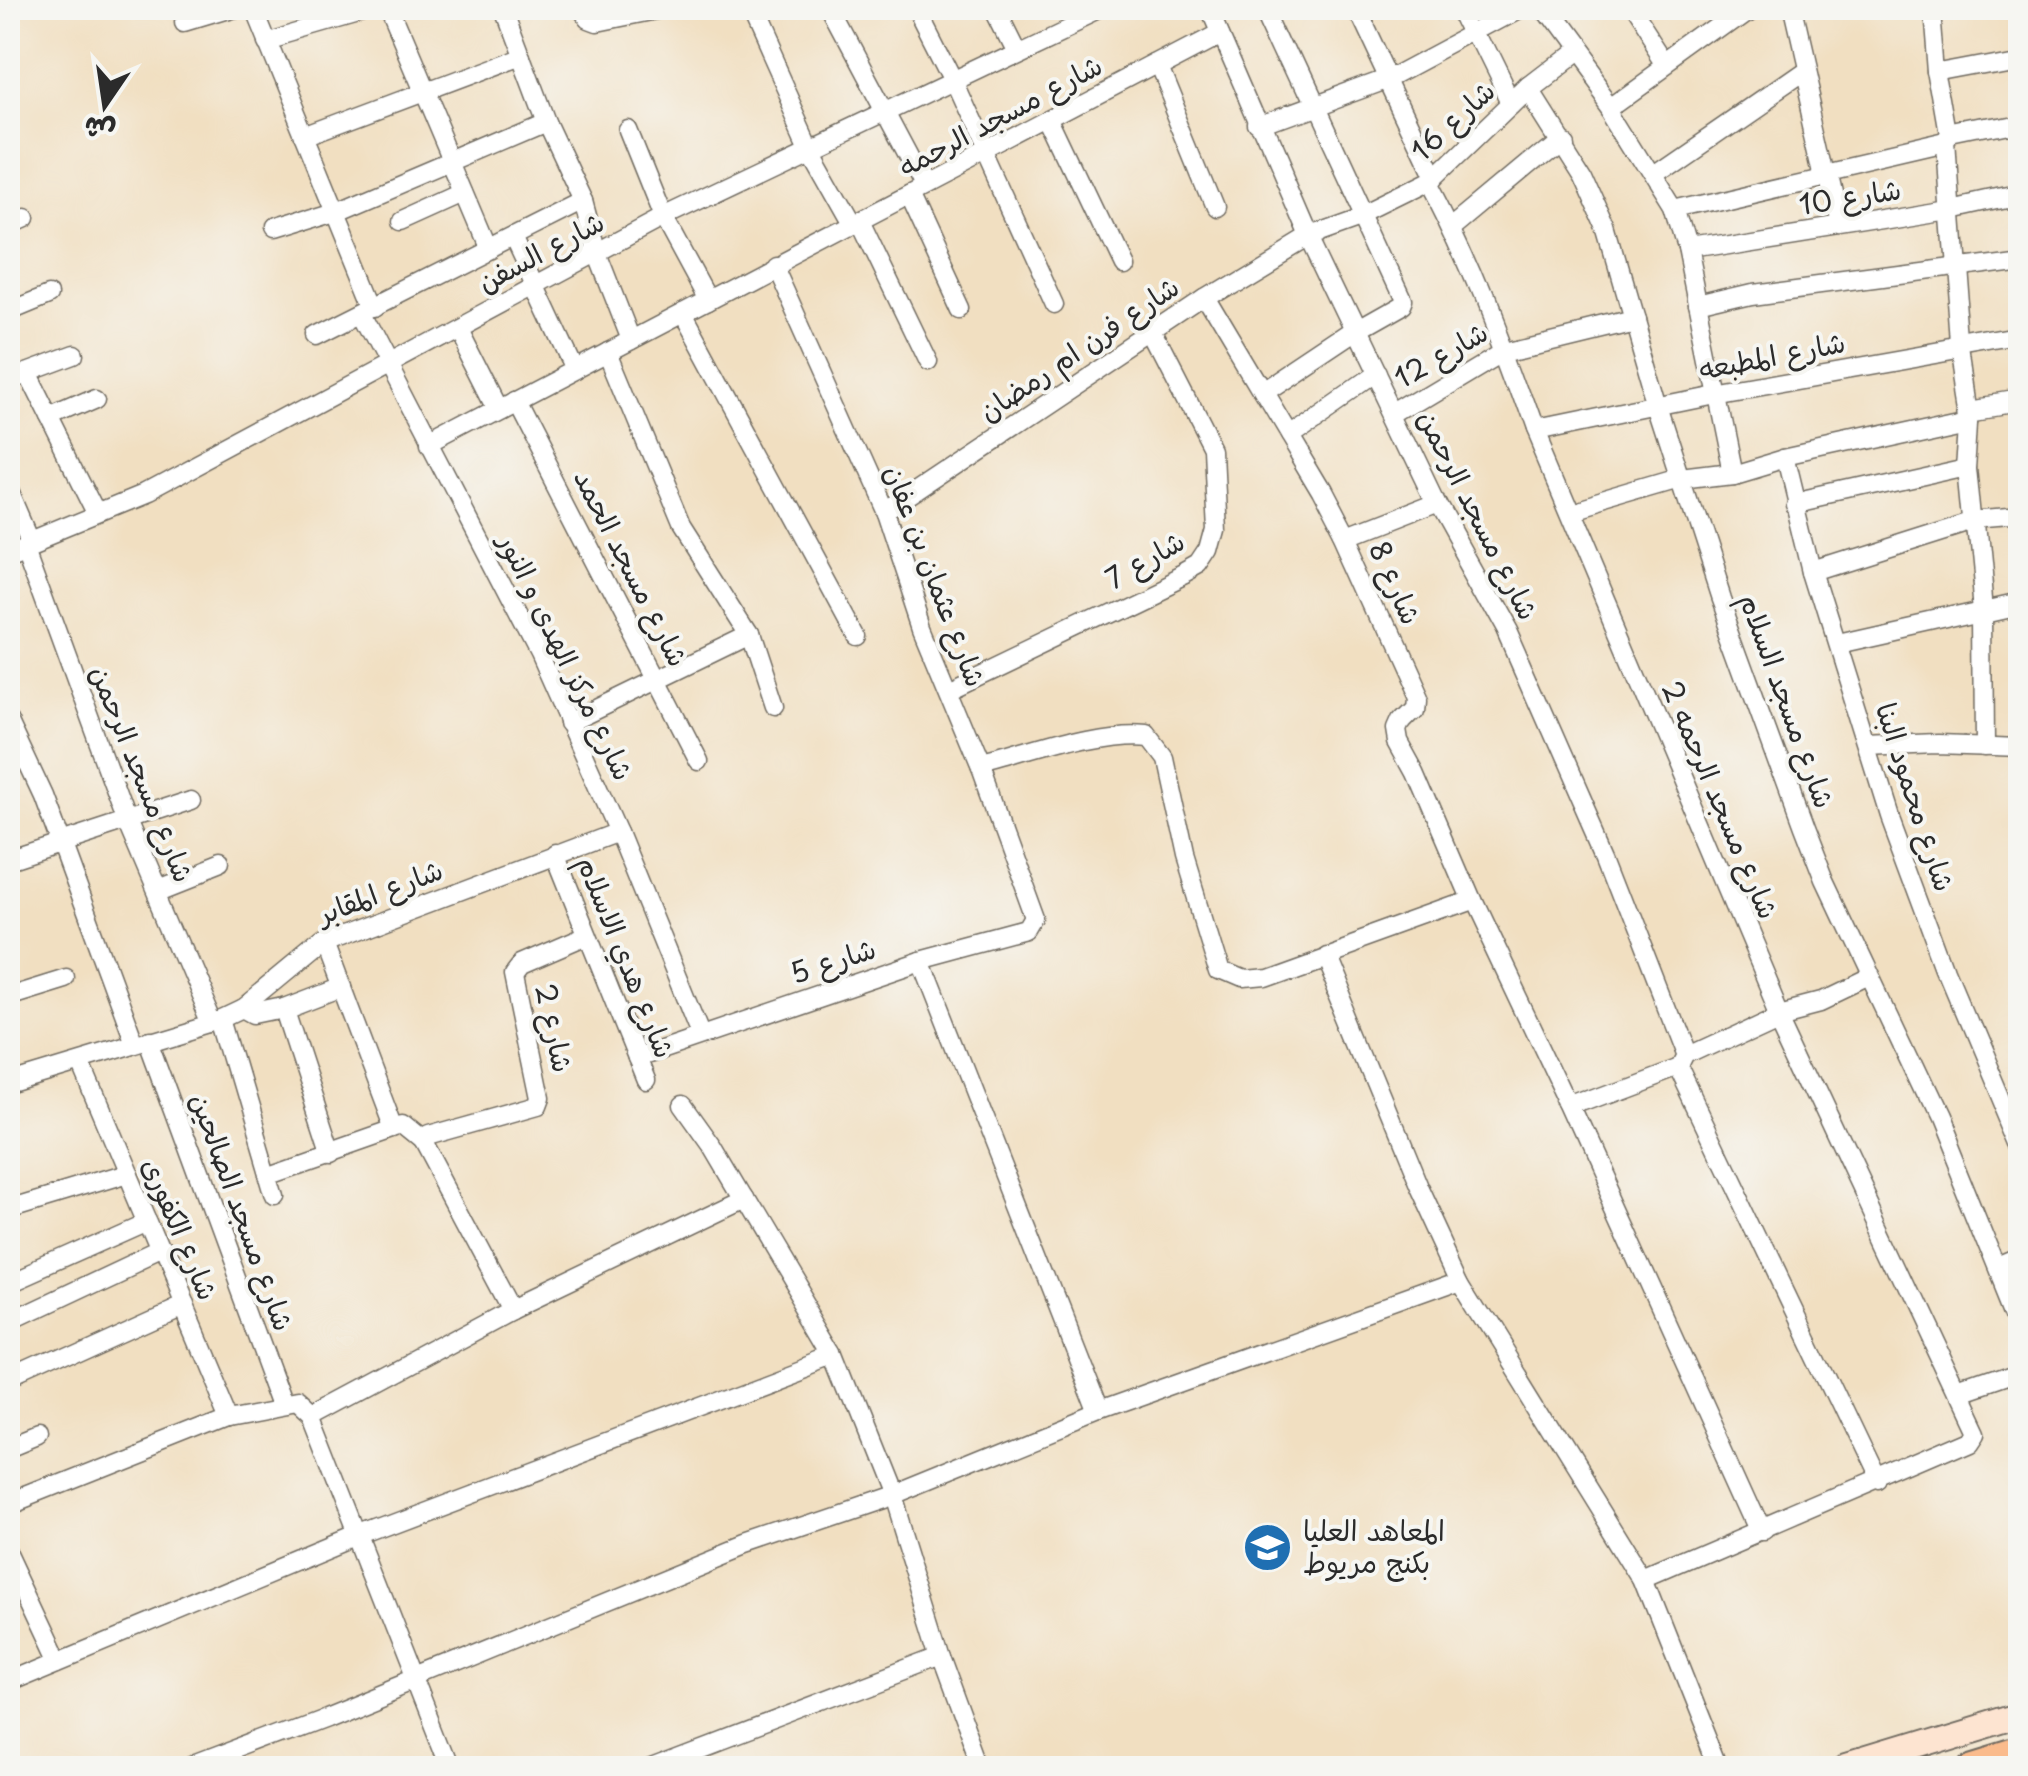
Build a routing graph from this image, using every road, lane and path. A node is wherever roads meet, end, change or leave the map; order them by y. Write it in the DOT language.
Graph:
graph roads {
  1 [pos="236,8"];
  2 [pos="253,8"];
  3 [pos="376,8"];
  4 [pos="387,8"];
  5 [pos="504,8"];
  6 [pos="581,8"];
  7 [pos="666,8"];
  8 [pos="748,8"];
  9 [pos="830,8"];
  10 [pos="916,8"];
  11 [pos="998,8"];
  12 [pos="1103,8"];
  13 [pos="1210,8"];
  14 [pos="1267,8"];
  15 [pos="1355,8"];
  16 [pos="1464,8"];
  17 [pos="1523,8"];
  18 [pos="1538,8"];
  19 [pos="1629,8"];
  20 [pos="1748,8"];
  21 [pos="1788,8"];
  22 [pos="1935,8"];
  23 [pos="324,15"];
  24 [pos="185,23"];
  25 [pos="1220,32"];
  26 [pos="1476,35"];
  27 [pos="265,40"];
  28 [pos="1017,48"];
  29 [pos="521,55"];
  30 [pos="1572,55"];
  31 [pos="2020,56"];
  32 [pos="1156,64"];
  33 [pos="1666,65"];
  34 [pos="1802,71"];
  35 [pos="1940,71"];
  36 [pos="952,79"];
  37 [pos="1390,79"];
  38 [pos="1528,88"];
  39 [pos="423,92"];
  40 [pos="1512,104"];
  41 [pos="1611,107"];
  42 [pos="1312,108"];
  43 [pos="885,111"];
  44 [pos="1052,120"];
  45 [pos="546,122"];
  46 [pos="2020,126"];
  47 [pos="1259,127"];
  48 [pos="628,130"];
  49 [pos="305,136"];
  50 [pos="1561,136"];
  51 [pos="1949,143"];
  52 [pos="810,146"];
  53 [pos="986,156"];
  54 [pos="452,161"];
  55 [pos="1654,172"];
  56 [pos="1824,174"];
  57 [pos="1432,180"];
  58 [pos="917,190"];
  59 [pos="465,193"];
  60 [pos="2020,194"];
  61 [pos="583,202"];
  62 [pos="1215,206"];
  63 [pos="1952,209"];
  64 [pos="1676,210"];
  65 [pos="335,212"];
  66 [pos="1360,216"];
  67 [pos="663,217"];
  68 [pos="26,218"];
  69 [pos="402,220"];
  70 [pos="857,222"];
  71 [pos="8,226"];
  72 [pos="1454,226"];
  73 [pos="1838,226"];
  74 [pos="270,232"];
  75 [pos="1308,236"];
  76 [pos="513,237"];
  77 [pos="489,249"];
  78 [pos="1687,252"];
  79 [pos="596,253"];
  80 [pos="2020,258"];
  81 [pos="1120,261"];
  82 [pos="773,264"];
  83 [pos="1956,266"];
  84 [pos="536,286"];
  85 [pos="49,296"];
  86 [pos="1204,298"];
  87 [pos="708,300"];
  88 [pos="1054,304"];
  89 [pos="1698,306"];
  90 [pos="368,310"];
  91 [pos="962,310"];
  92 [pos="8,312"];
  93 [pos="683,313"];
  94 [pos="1632,316"];
  95 [pos="458,328"];
  96 [pos="1355,333"];
  97 [pos="1153,334"];
  98 [pos="317,335"];
  99 [pos="631,340"];
  100 [pos="2020,340"];
  101 [pos="1505,347"];
  102 [pos="1962,348"];
  103 [pos="608,352"];
  104 [pos="75,355"];
  105 [pos="928,362"];
  106 [pos="389,365"];
  107 [pos="574,370"];
  108 [pos="28,373"];
  109 [pos="1376,375"];
  110 [pos="8,380"];
  111 [pos="1714,394"];
  112 [pos="1262,395"];
  113 [pos="97,399"];
  114 [pos="2020,400"];
  115 [pos="506,405"];
  116 [pos="1658,406"];
  117 [pos="1972,412"];
  118 [pos="1395,413"];
  119 [pos="51,419"];
  120 [pos="1534,431"];
  121 [pos="1286,437"];
  122 [pos="429,446"];
  123 [pos="1785,456"];
  124 [pos="1970,465"];
  125 [pos="1732,473"];
  126 [pos="1682,478"];
  127 [pos="8,485"];
  128 [pos="1437,504"];
  129 [pos="1794,504"];
  130 [pos="884,512"];
  131 [pos="1570,512"];
  132 [pos="98,513"];
  133 [pos="2020,517"];
  134 [pos="1974,521"];
  135 [pos="1345,540"];
  136 [pos="29,542"];
  137 [pos="8,551"];
  138 [pos="1813,572"];
  139 [pos="2020,602"];
  140 [pos="1984,608"];
  141 [pos="749,635"];
  142 [pos="858,636"];
  143 [pos="1837,642"];
  144 [pos="659,680"];
  145 [pos="949,689"];
  146 [pos="773,708"];
  147 [pos="8,720"];
  148 [pos="568,723"];
  149 [pos="1985,745"];
  150 [pos="1868,746"];
  151 [pos="2020,746"];
  152 [pos="699,762"];
  153 [pos="981,769"];
  154 [pos="191,800"];
  155 [pos="128,822"];
  156 [pos="618,832"];
  157 [pos="60,846"];
  158 [pos="555,854"];
  159 [pos="8,860"];
  160 [pos="222,866"];
  161 [pos="158,891"];
  162 [pos="1472,901"];
  163 [pos="1034,913"];
  164 [pos="587,935"];
  165 [pos="324,942"];
  166 [pos="1322,954"];
  167 [pos="922,961"];
  168 [pos="1869,977"];
  169 [pos="66,979"];
  170 [pos="341,987"];
  171 [pos="8,997"];
  172 [pos="284,1008"];
  173 [pos="244,1009"];
  174 [pos="1779,1011"];
  175 [pos="218,1021"];
  176 [pos="700,1034"];
  177 [pos="142,1042"];
  178 [pos="637,1058"];
  179 [pos="1681,1061"];
  180 [pos="80,1063"];
  181 [pos="646,1080"];
  182 [pos="8,1084"];
  183 [pos="683,1105"];
  184 [pos="1570,1108"];
  185 [pos="394,1129"];
  186 [pos="424,1143"];
  187 [pos="2020,1145"];
  188 [pos="331,1152"];
  189 [pos="127,1174"];
  190 [pos="269,1174"];
  191 [pos="276,1196"];
  192 [pos="744,1199"];
  193 [pos="8,1210"];
  194 [pos="147,1221"];
  195 [pos="160,1252"];
  196 [pos="2020,1260"];
  197 [pos="1999,1269"];
  198 [pos="1460,1282"];
  199 [pos="8,1284"];
  200 [pos="182,1304"];
  201 [pos="513,1310"];
  202 [pos="8,1324"];
  203 [pos="2020,1326"];
  204 [pos="836,1355"];
  205 [pos="2020,1374"];
  206 [pos="8,1383"];
  207 [pos="1959,1396"];
  208 [pos="284,1404"];
  209 [pos="1098,1411"];
  210 [pos="229,1416"];
  211 [pos="313,1416"];
  212 [pos="37,1437"];
  213 [pos="8,1449"];
  214 [pos="1877,1484"];
  215 [pos="892,1495"];
  216 [pos="8,1504"];
  217 [pos="1762,1532"];
  218 [pos="360,1535"];
  219 [pos="8,1550"];
  220 [pos="1646,1580"];
  221 [pos="942,1656"];
  222 [pos="60,1660"];
  223 [pos="417,1679"];
  224 [pos="8,1682"];
  225 [pos="2020,1716"];
  226 [pos="2020,1753"];
  227 [pos="192,1768"];
  228 [pos="451,1768"];
  229 [pos="649,1768"];
  230 [pos="983,1768"];
  231 [pos="1721,1768"];
  232 [pos="1846,1768"];
  233 [pos="1971,1768"];
  1 -- 24 [label="street"];
  2 -- 27 [label="street, شارع مركز الهدى و النور"];
  3 -- 23 [label="street"];
  4 -- 39 [label="street"];
  5 -- 29 [label="street"];
  6 -- 7 [label="street"];
  8 -- 52 [label="street"];
  9 -- 43 [label="street"];
  10 -- 36 [label="street"];
  11 -- 28 [label="street"];
  12 -- 28 [label="street, شارع السفن"];
  13 -- 25 [label="street, شارع مسجد الرحمن"];
  14 -- 42 [label="street"];
  15 -- 37 [label="street"];
  16 -- 26 [label="street"];
  17 -- 26 [label="street"];
  18 -- 30 [label="street"];
  19 -- 33 [label="street"];
  20 -- 33 [label="street"];
  21 -- 34 [label="street"];
  22 -- 35 [label="street"];
  23 -- 27 [label="street"];
  25 -- 32 [label="street, شارع مسجد الرحمه"];
  25 -- 47 [label="street, شارع مسجد الرحمن"];
  26 -- 37 [label="street"];
  26 -- 40 [label="street"];
  27 -- 49 [label="street, شارع مركز الهدى و النور"];
  28 -- 36 [label="street, شارع السفن"];
  29 -- 39 [label="street"];
  29 -- 45 [label="street"];
  30 -- 38 [label="street, شارع 16"];
  30 -- 41 [label="street"];
  31 -- 35 [label="street"];
  32 -- 44 [label="street, شارع مسجد الرحمه"];
  32 -- 62 [label="street"];
  33 -- 41 [label="street"];
  34 -- 55 [label="street"];
  34 -- 56 [label="street"];
  35 -- 51 [label="street"];
  36 -- 43 [label="street, شارع السفن"];
  36 -- 53 [label="street"];
  37 -- 42 [label="street"];
  37 -- 57 [label="street"];
  38 -- 40 [label="street, شارع 16"];
  38 -- 50 [label="street, شارع مسجد السلام"];
  39 -- 49 [label="street"];
  39 -- 54 [label="street"];
  40 -- 57 [label="street, شارع 16"];
  41 -- 55 [label="street"];
  42 -- 47 [label="street"];
  42 -- 66 [label="street"];
  43 -- 52 [label="street, شارع السفن"];
  43 -- 58 [label="street"];
  44 -- 53 [label="street, شارع مسجد الرحمه"];
  44 -- 81 [label="street"];
  45 -- 54 [label="street"];
  45 -- 61 [label="street"];
  46 -- 51 [label="street"];
  47 -- 75 [label="street, شارع مسجد الرحمن"];
  48 -- 67 [label="street"];
  49 -- 65 [label="street, شارع مركز الهدى و النور"];
  50 -- 72 [label="street"];
  50 -- 94 [label="street, شارع مسجد السلام"];
  51 -- 56 [label="street"];
  51 -- 63 [label="street"];
  52 -- 67 [label="street, شارع السفن"];
  52 -- 70 [label="street"];
  53 -- 58 [label="street, شارع مسجد الرحمه"];
  53 -- 88 [label="street"];
  54 -- 59 [label="street"];
  54 -- 65 [label="street"];
  55 -- 64 [label="street"];
  56 -- 64 [label="street"];
  56 -- 73 [label="street"];
  57 -- 66 [label="street, شارع 16"];
  57 -- 72 [label="street, شارع مسجد الرحمه 2"];
  58 -- 70 [label="street, شارع مسجد الرحمه"];
  58 -- 91 [label="street"];
  59 -- 69 [label="street"];
  59 -- 77 [label="street"];
  60 -- 63 [label="street, شارع 10"];
  61 -- 76 [label="street"];
  61 -- 79 [label="street"];
  63 -- 73 [label="street, شارع 10"];
  63 -- 83 [label="street"];
  64 -- 78 [label="street"];
  65 -- 74 [label="street"];
  65 -- 90 [label="street, شارع مركز الهدى و النور"];
  66 -- 75 [label="street, شارع 16"];
  66 -- 96 [label="street"];
  67 -- 79 [label="street, شارع السفن"];
  67 -- 87 [label="street"];
  68 -- 71 [label="street"];
  70 -- 82 [label="street, شارع مسجد الرحمه"];
  70 -- 105 [label="street"];
  72 -- 101 [label="street, شارع مسجد الرحمه 2"];
  73 -- 78 [label="street, شارع 10"];
  75 -- 86 [label="street, شارع فرن ام رمضان"];
  75 -- 96 [label="street, شارع مسجد الرحمن"];
  76 -- 77 [label="street"];
  76 -- 84 [label="street"];
  77 -- 90 [label="street"];
  78 -- 89 [label="street"];
  79 -- 84 [label="street, شارع السفن"];
  79 -- 99 [label="street"];
  80 -- 83 [label="street"];
  82 -- 87 [label="street, شارع مسجد الرحمه"];
  82 -- 130 [label="street, شارع عثمان بن عفان"];
  83 -- 89 [label="street"];
  83 -- 102 [label="street"];
  84 -- 95 [label="street, شارع السفن"];
  84 -- 107 [label="street"];
  85 -- 92 [label="street"];
  86 -- 97 [label="street, شارع فرن ام رمضان"];
  86 -- 112 [label="street, شارع 8"];
  87 -- 93 [label="street, شارع مسجد الرحمه"];
  89 -- 111 [label="street"];
  90 -- 98 [label="street"];
  90 -- 106 [label="street, شارع مركز الهدى و النور"];
  93 -- 99 [label="street, شارع مسجد الرحمه"];
  93 -- 142 [label="street"];
  94 -- 101 [label="street, شارع 12"];
  94 -- 116 [label="street, شارع مسجد السلام"];
  95 -- 106 [label="street, شارع السفن"];
  95 -- 115 [label="street, شارع مسجد الحمد"];
  96 -- 109 [label="street, شارع مسجد الرحمن"];
  96 -- 112 [label="street"];
  97 -- 130 [label="street, شارع فرن ام رمضان"];
  97 -- 145 [label="street, شارع 7"];
  99 -- 103 [label="street, شارع مسجد الرحمه"];
  100 -- 102 [label="street, شارع المطبعه"];
  101 -- 118 [label="street, شارع 12"];
  101 -- 120 [label="street, شارع مسجد الرحمه 2"];
  102 -- 111 [label="street, شارع المطبعه"];
  102 -- 117 [label="street"];
  103 -- 107 [label="street, شارع مسجد الرحمه"];
  103 -- 141 [label="street"];
  104 -- 108 [label="street"];
  106 -- 122 [label="street, شارع مركز الهدى و النور"];
  106 -- 132 [label="street, شارع السفن"];
  107 -- 115 [label="street, شارع مسجد الرحمه"];
  108 -- 110 [label="street"];
  108 -- 119 [label="street"];
  109 -- 118 [label="street, شارع مسجد الرحمن"];
  109 -- 121 [label="street"];
  111 -- 116 [label="street, شارع المطبعه"];
  111 -- 125 [label="street"];
  112 -- 121 [label="street, شارع 8"];
  113 -- 119 [label="street"];
  114 -- 117 [label="street"];
  115 -- 122 [label="street, شارع مسجد الرحمه"];
  115 -- 144 [label="street, شارع مسجد الحمد"];
  116 -- 120 [label="street, شارع المطبعه"];
  116 -- 126 [label="street, شارع مسجد السلام"];
  117 -- 123 [label="street"];
  117 -- 124 [label="street"];
  118 -- 128 [label="street, شارع مسجد الرحمن"];
  119 -- 132 [label="street"];
  120 -- 131 [label="street, شارع مسجد الرحمه 2"];
  121 -- 135 [label="street, شارع 8"];
  122 -- 148 [label="street, شارع مركز الهدى و النور"];
  123 -- 125 [label="street"];
  123 -- 129 [label="street, شارع محمود البنا"];
  124 -- 129 [label="street"];
  124 -- 134 [label="street"];
  125 -- 126 [label="street"];
  126 -- 131 [label="street"];
  126 -- 168 [label="street, شارع مسجد السلام"];
  127 -- 136 [label="street, شارع مسجد الرحمن"];
  128 -- 135 [label="street"];
  128 -- 179 [label="street, شارع مسجد الرحمن"];
  129 -- 138 [label="street, شارع محمود البنا"];
  130 -- 145 [label="street, شارع عثمان بن عفان"];
  131 -- 174 [label="street, شارع مسجد الرحمه 2"];
  132 -- 136 [label="street, شارع السفن"];
  133 -- 134 [label="street"];
  134 -- 138 [label="street"];
  134 -- 140 [label="street"];
  135 -- 162 [label="street, شارع 8"];
  136 -- 137 [label="street, شارع السفن"];
  136 -- 155 [label="street, شارع مسجد الرحمن"];
  138 -- 143 [label="street, شارع محمود البنا"];
  139 -- 140 [label="street"];
  140 -- 143 [label="street"];
  140 -- 149 [label="street"];
  141 -- 144 [label="street"];
  141 -- 146 [label="street"];
  143 -- 150 [label="street, شارع محمود البنا"];
  144 -- 148 [label="street"];
  144 -- 152 [label="street, شارع مسجد الحمد"];
  145 -- 153 [label="street, شارع عثمان بن عفان"];
  147 -- 157 [label="street"];
  148 -- 156 [label="street, شارع مركز الهدى و النور"];
  149 -- 150 [label="street"];
  149 -- 151 [label="street"];
  150 -- 187 [label="street, شارع محمود البنا"];
  153 -- 163 [label="street, شارع عثمان بن عفان"];
  153 -- 166 [label="street"];
  154 -- 155 [label="street"];
  155 -- 157 [label="street"];
  155 -- 161 [label="street, شارع مسجد الرحمن"];
  156 -- 158 [label="street, شارع المقابر"];
  156 -- 176 [label="street, شارع مركز الهدى و النور"];
  157 -- 159 [label="street"];
  157 -- 177 [label="street"];
  158 -- 164 [label="street, شارع هدي الاسلام"];
  158 -- 165 [label="street, شارع المقابر"];
  160 -- 161 [label="street"];
  161 -- 175 [label="street, شارع مسجد الرحمن"];
  162 -- 166 [label="street"];
  162 -- 184 [label="street, شارع 8"];
  163 -- 167 [label="street, شارع 5"];
  164 -- 178 [label="street, شارع هدي الاسلام"];
  164 -- 186 [label="street, شارع 2"];
  165 -- 170 [label="street"];
  165 -- 173 [label="street, شارع المقابر"];
  166 -- 198 [label="street"];
  167 -- 176 [label="street, شارع 5"];
  167 -- 209 [label="street"];
  168 -- 174 [label="street"];
  168 -- 197 [label="street, شارع مسجد السلام"];
  169 -- 171 [label="street"];
  170 -- 172 [label="street"];
  170 -- 185 [label="street"];
  172 -- 173 [label="street"];
  172 -- 188 [label="street"];
  173 -- 175 [label="street, شارع المقابر"];
  174 -- 179 [label="street"];
  174 -- 207 [label="street, شارع مسجد الرحمه 2"];
  175 -- 177 [label="street, شارع المقابر"];
  175 -- 190 [label="street, شارع مسجد الرحمن"];
  176 -- 178 [label="street, شارع 5"];
  177 -- 180 [label="street, شارع المقابر"];
  177 -- 208 [label="street, شارع مسجد الصالحين"];
  178 -- 181 [label="street, شارع هدي الاسلام"];
  179 -- 184 [label="street"];
  179 -- 214 [label="street, شارع مسجد الرحمن"];
  180 -- 182 [label="street, شارع المقابر"];
  180 -- 189 [label="street, شارع الكفورى"];
  183 -- 192 [label="street"];
  184 -- 217 [label="street, شارع 8"];
  185 -- 186 [label="street"];
  185 -- 188 [label="street"];
  186 -- 201 [label="street"];
  188 -- 190 [label="street"];
  189 -- 193 [label="street"];
  189 -- 194 [label="street, شارع الكفورى"];
  190 -- 191 [label="street, شارع مسجد الرحمن"];
  192 -- 201 [label="street"];
  192 -- 204 [label="street"];
  194 -- 195 [label="street, شارع الكفورى"];
  194 -- 199 [label="street"];
  195 -- 200 [label="street, شارع الكفورى"];
  195 -- 202 [label="street"];
  196 -- 197 [label="street"];
  197 -- 203 [label="street, شارع مسجد السلام"];
  198 -- 209 [label="street"];
  198 -- 220 [label="street"];
  200 -- 206 [label="street"];
  200 -- 210 [label="street, شارع الكفورى"];
  201 -- 211 [label="street"];
  204 -- 215 [label="street"];
  204 -- 218 [label="street"];
  205 -- 207 [label="street"];
  207 -- 214 [label="street, شارع مسجد الرحمه 2"];
  208 -- 210 [label="street"];
  208 -- 211 [label="street"];
  209 -- 215 [label="street"];
  210 -- 216 [label="street"];
  211 -- 218 [label="street"];
  212 -- 213 [label="street"];
  214 -- 217 [label="street"];
  215 -- 221 [label="street"];
  215 -- 223 [label="street"];
  217 -- 220 [label="street"];
  218 -- 222 [label="street"];
  218 -- 223 [label="street"];
  219 -- 222 [label="street"];
  220 -- 231 [label="street"];
  221 -- 229 [label="street"];
  221 -- 230 [label="street"];
  222 -- 224 [label="street"];
  223 -- 227 [label="street"];
  223 -- 228 [label="street"];
  225 -- 232 [label="street"];
  226 -- 233 [label="highway"];
}
